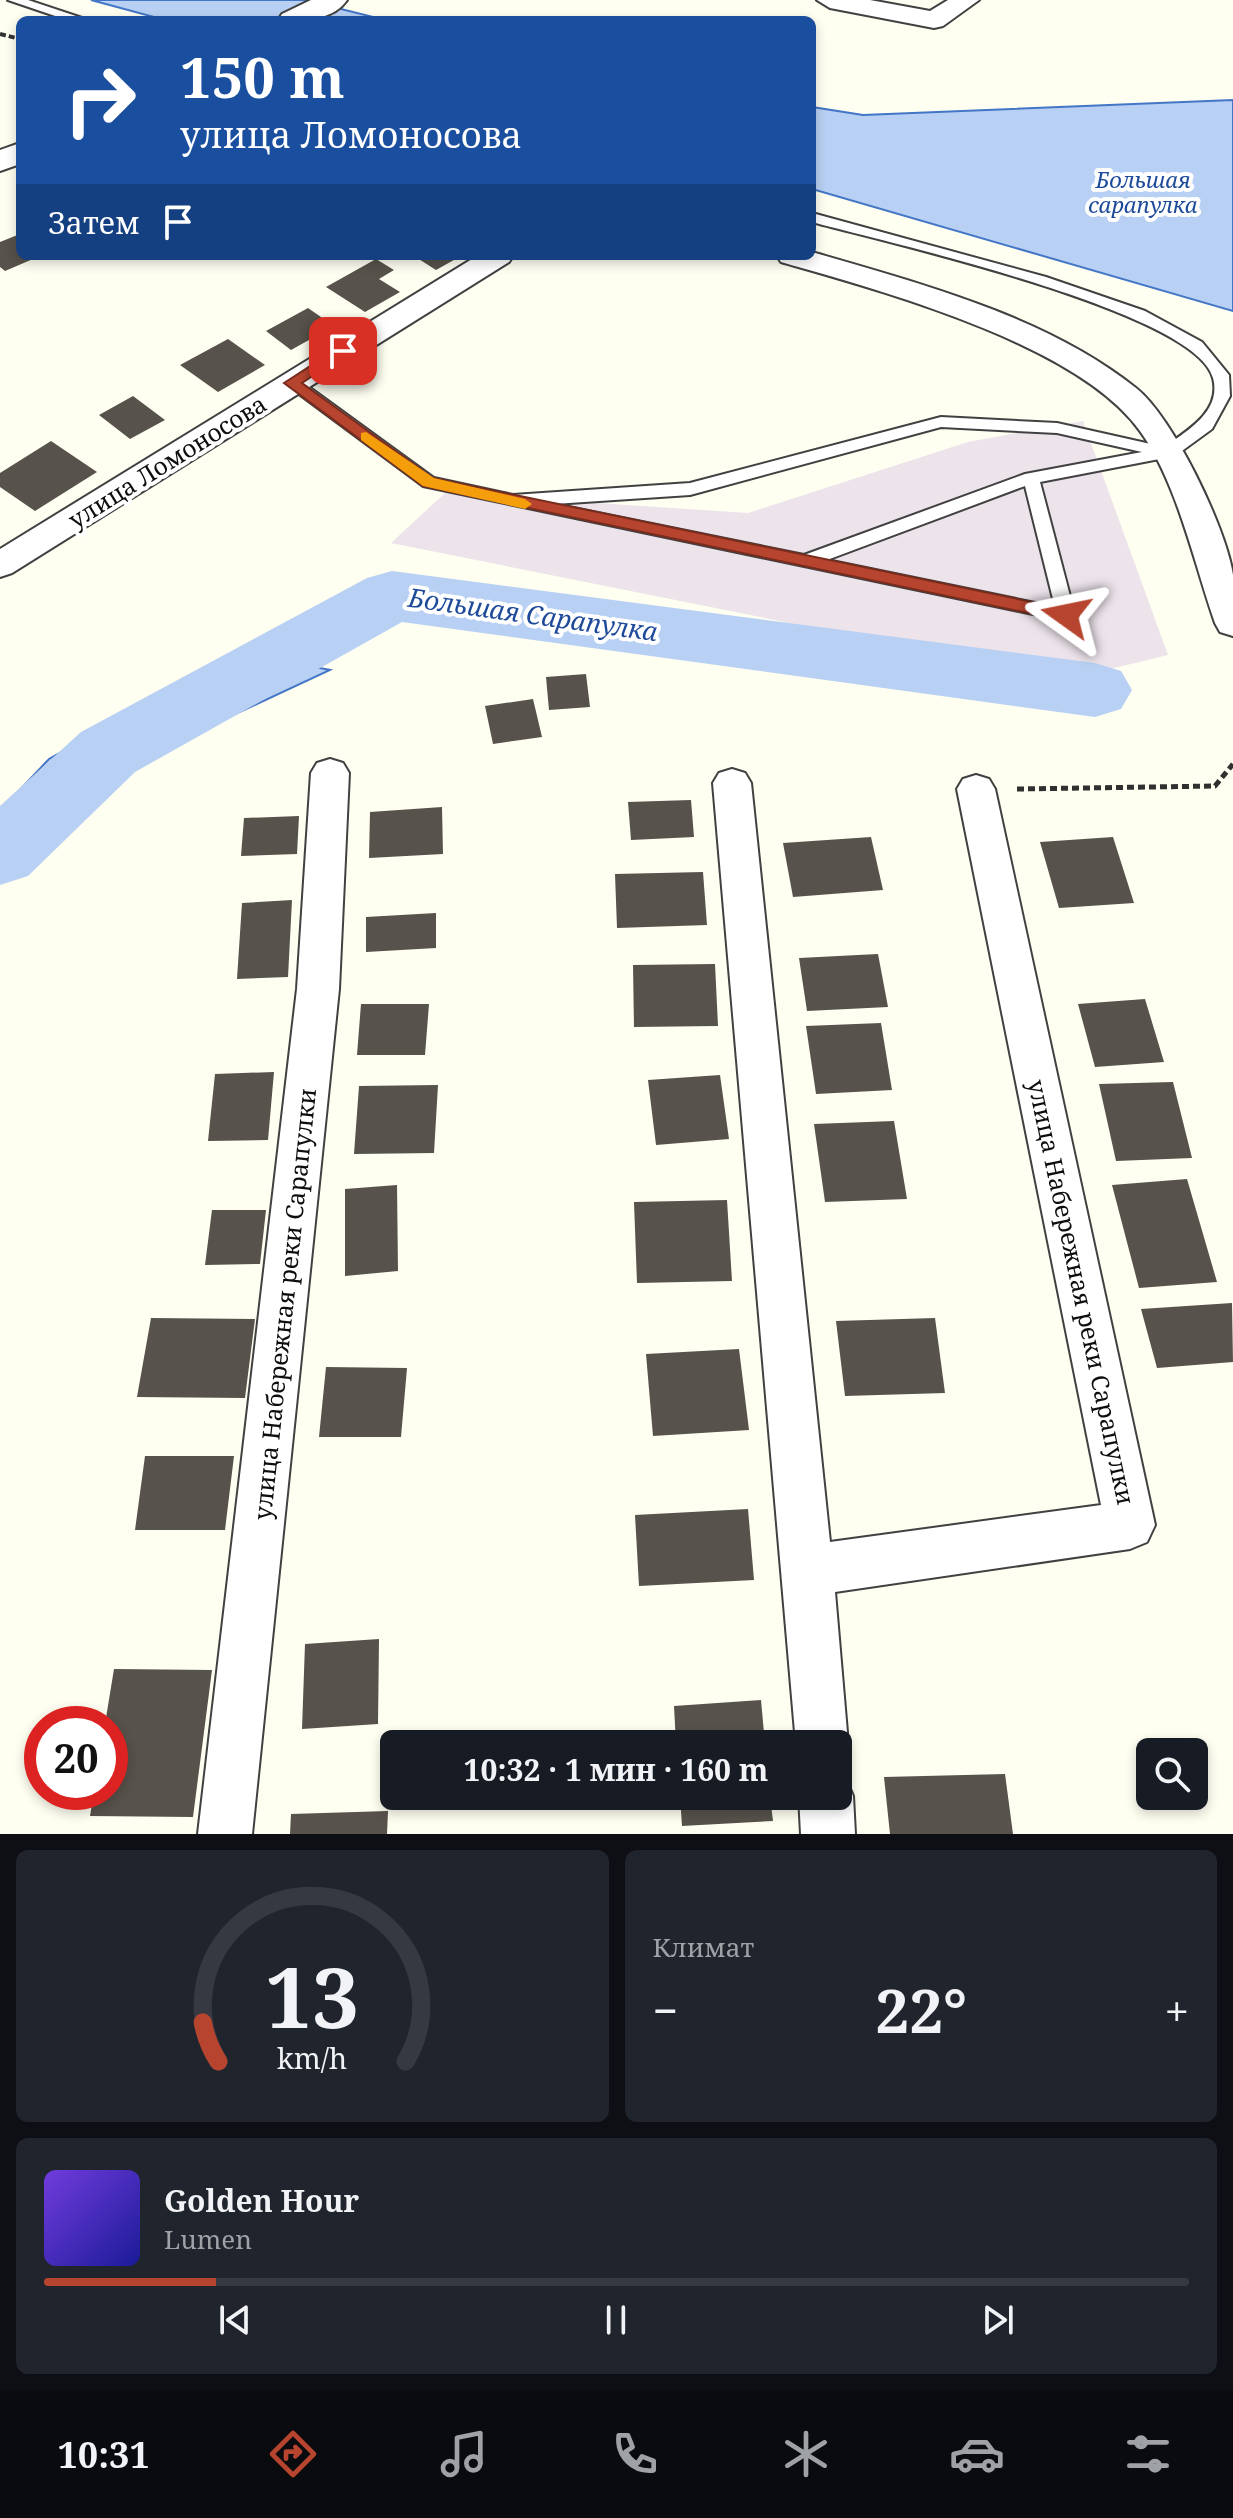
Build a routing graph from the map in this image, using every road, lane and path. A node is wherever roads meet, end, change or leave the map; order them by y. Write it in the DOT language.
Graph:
graph roads {
  1 [pos="14,0"];
  2 [pos="333,0"];
  3 [pos="830,0"];
  4 [pos="966,0"];
  5 [pos="68,16"];
  6 [pos="300,16"];
  7 [pos="816,218"];
  8 [pos="492,260"];
  9 [pos="804,260"];
  10 [pos="292,383"];
  11 [pos="1169,452"];
  12 [pos="1031,478"];
  13 [pos="513,501"];
  14 [pos="806,561"];
  15 [pos="0,565"];
  16 [pos="1233,623"];
  17 [pos="1233,764"];
  18 [pos="330,773"];
  19 [pos="732,783"];
  20 [pos="976,789"];
  21 [pos="810,1570"];
  22 [pos="821,1730"];
  23 [pos="827,1810"];
  24 [pos="225,1834"];
  25 [pos="828,1834"];
  1 -- 5 [label="lane"];
  2 -- 6 [label="street"];
  3 -- 4 [label="street"];
  7 -- 11 [label="lane"];
  8 -- 10 [label="street, улица Ломоносова"];
  9 -- 11 [label="street"];
  10 -- 13 [label="lane"];
  10 -- 15 [label="street, улица Ломоносова"];
  11 -- 12 [label="lane"];
  11 -- 13 [label="lane"];
  11 -- 16 [label="street"];
  12 -- 14 [label="lane"];
  12 -- 14 [label="lane"];
  13 -- 14 [label="lane"];
  17 -- 20 [label="path"];
  18 -- 24 [label="street, улица Набережная реки Сарапулки"];
  19 -- 21 [label="street"];
  20 -- 21 [label="street, улица Набережная реки Сарапулки"];
  21 -- 22 [label="street"];
  23 -- 25 [label="street"];
}
